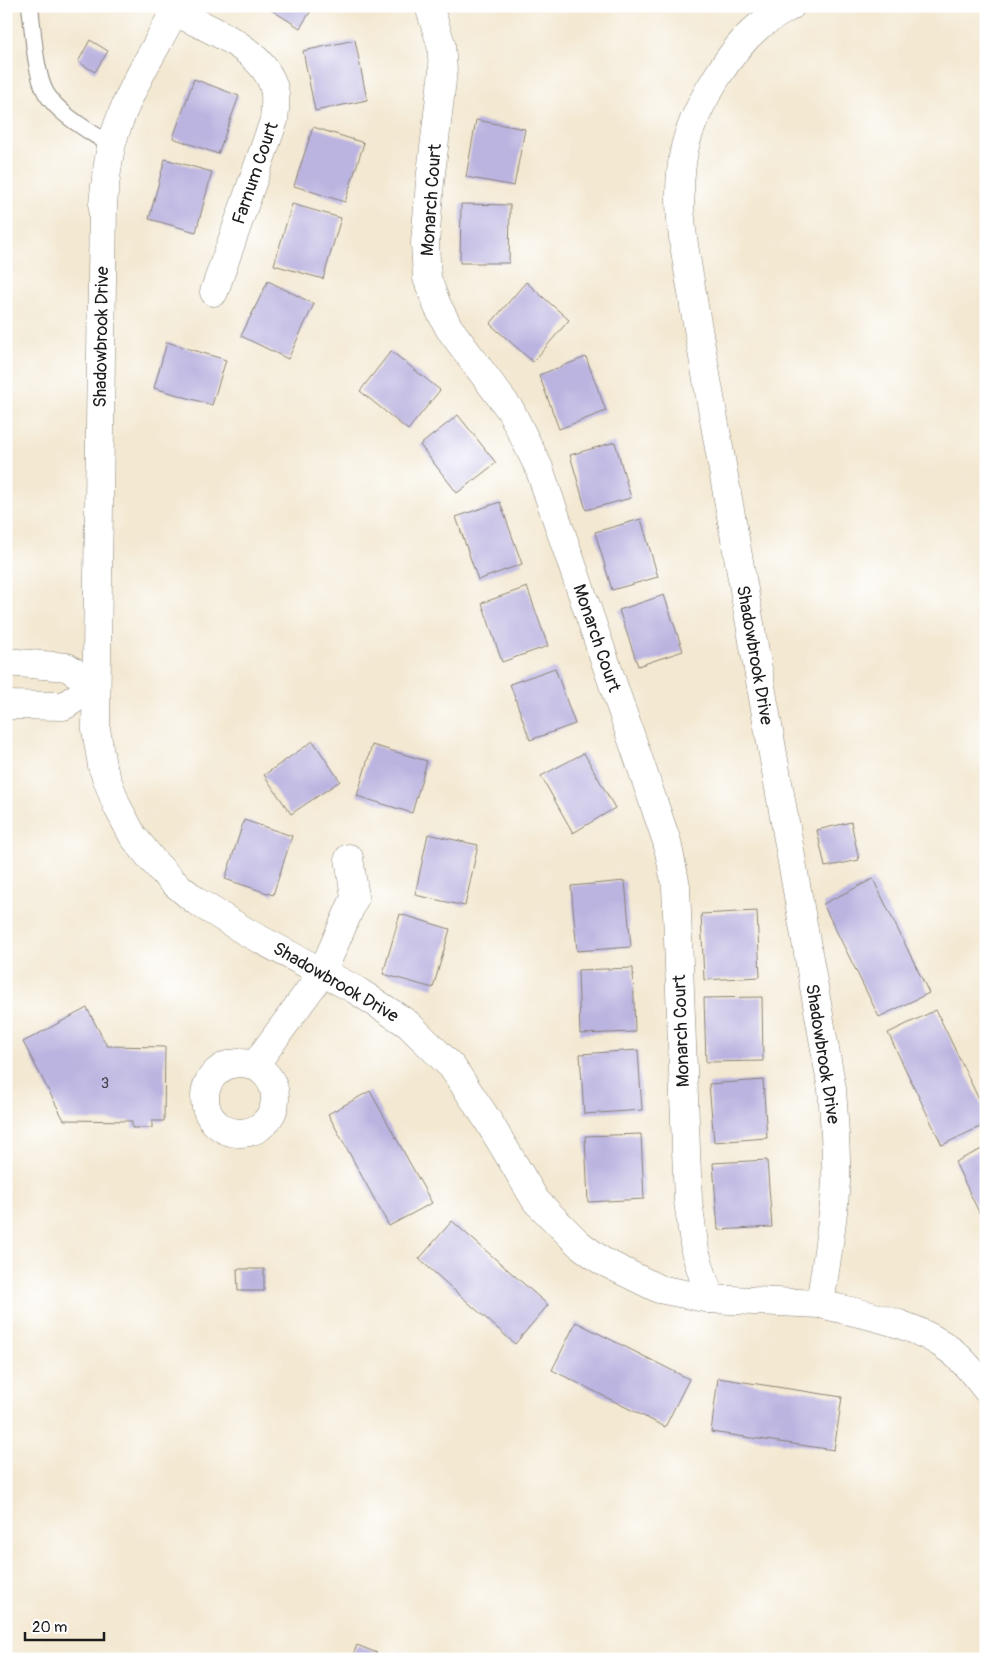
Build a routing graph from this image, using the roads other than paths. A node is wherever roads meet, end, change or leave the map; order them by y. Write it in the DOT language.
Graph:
graph roads {
  1 [pos="30,6"];
  2 [pos="429,6"];
  3 [pos="791,6"];
  4 [pos="177,9"];
  5 [pos="112,146"];
  6 [pos="214,292"];
  7 [pos="6,662"];
  8 [pos="96,685"];
  9 [pos="6,705"];
  10 [pos="349,858"];
  11 [pos="322,973"];
  12 [pos="255,1065"];
  13 [pos="710,1299"];
  14 [pos="820,1304"];
  15 [pos="986,1389"];
  1 -- 5 [label="lane"];
  2 -- 13 [label="street, Monarch Court"];
  3 -- 14 [label="street, Shadowbrook Drive"];
  4 -- 5 [label="street, Shadowbrook Drive"];
  4 -- 6 [label="street, Farnum Court"];
  5 -- 8 [label="street, Shadowbrook Drive"];
  7 -- 8 [label="street"];
  8 -- 9 [label="street"];
  8 -- 11 [label="street, Shadowbrook Drive"];
  10 -- 11 [label="street"];
  11 -- 12 [label="street"];
  11 -- 13 [label="street, Shadowbrook Drive"];
  13 -- 14 [label="street, Shadowbrook Drive"];
  14 -- 15 [label="street"];
}
